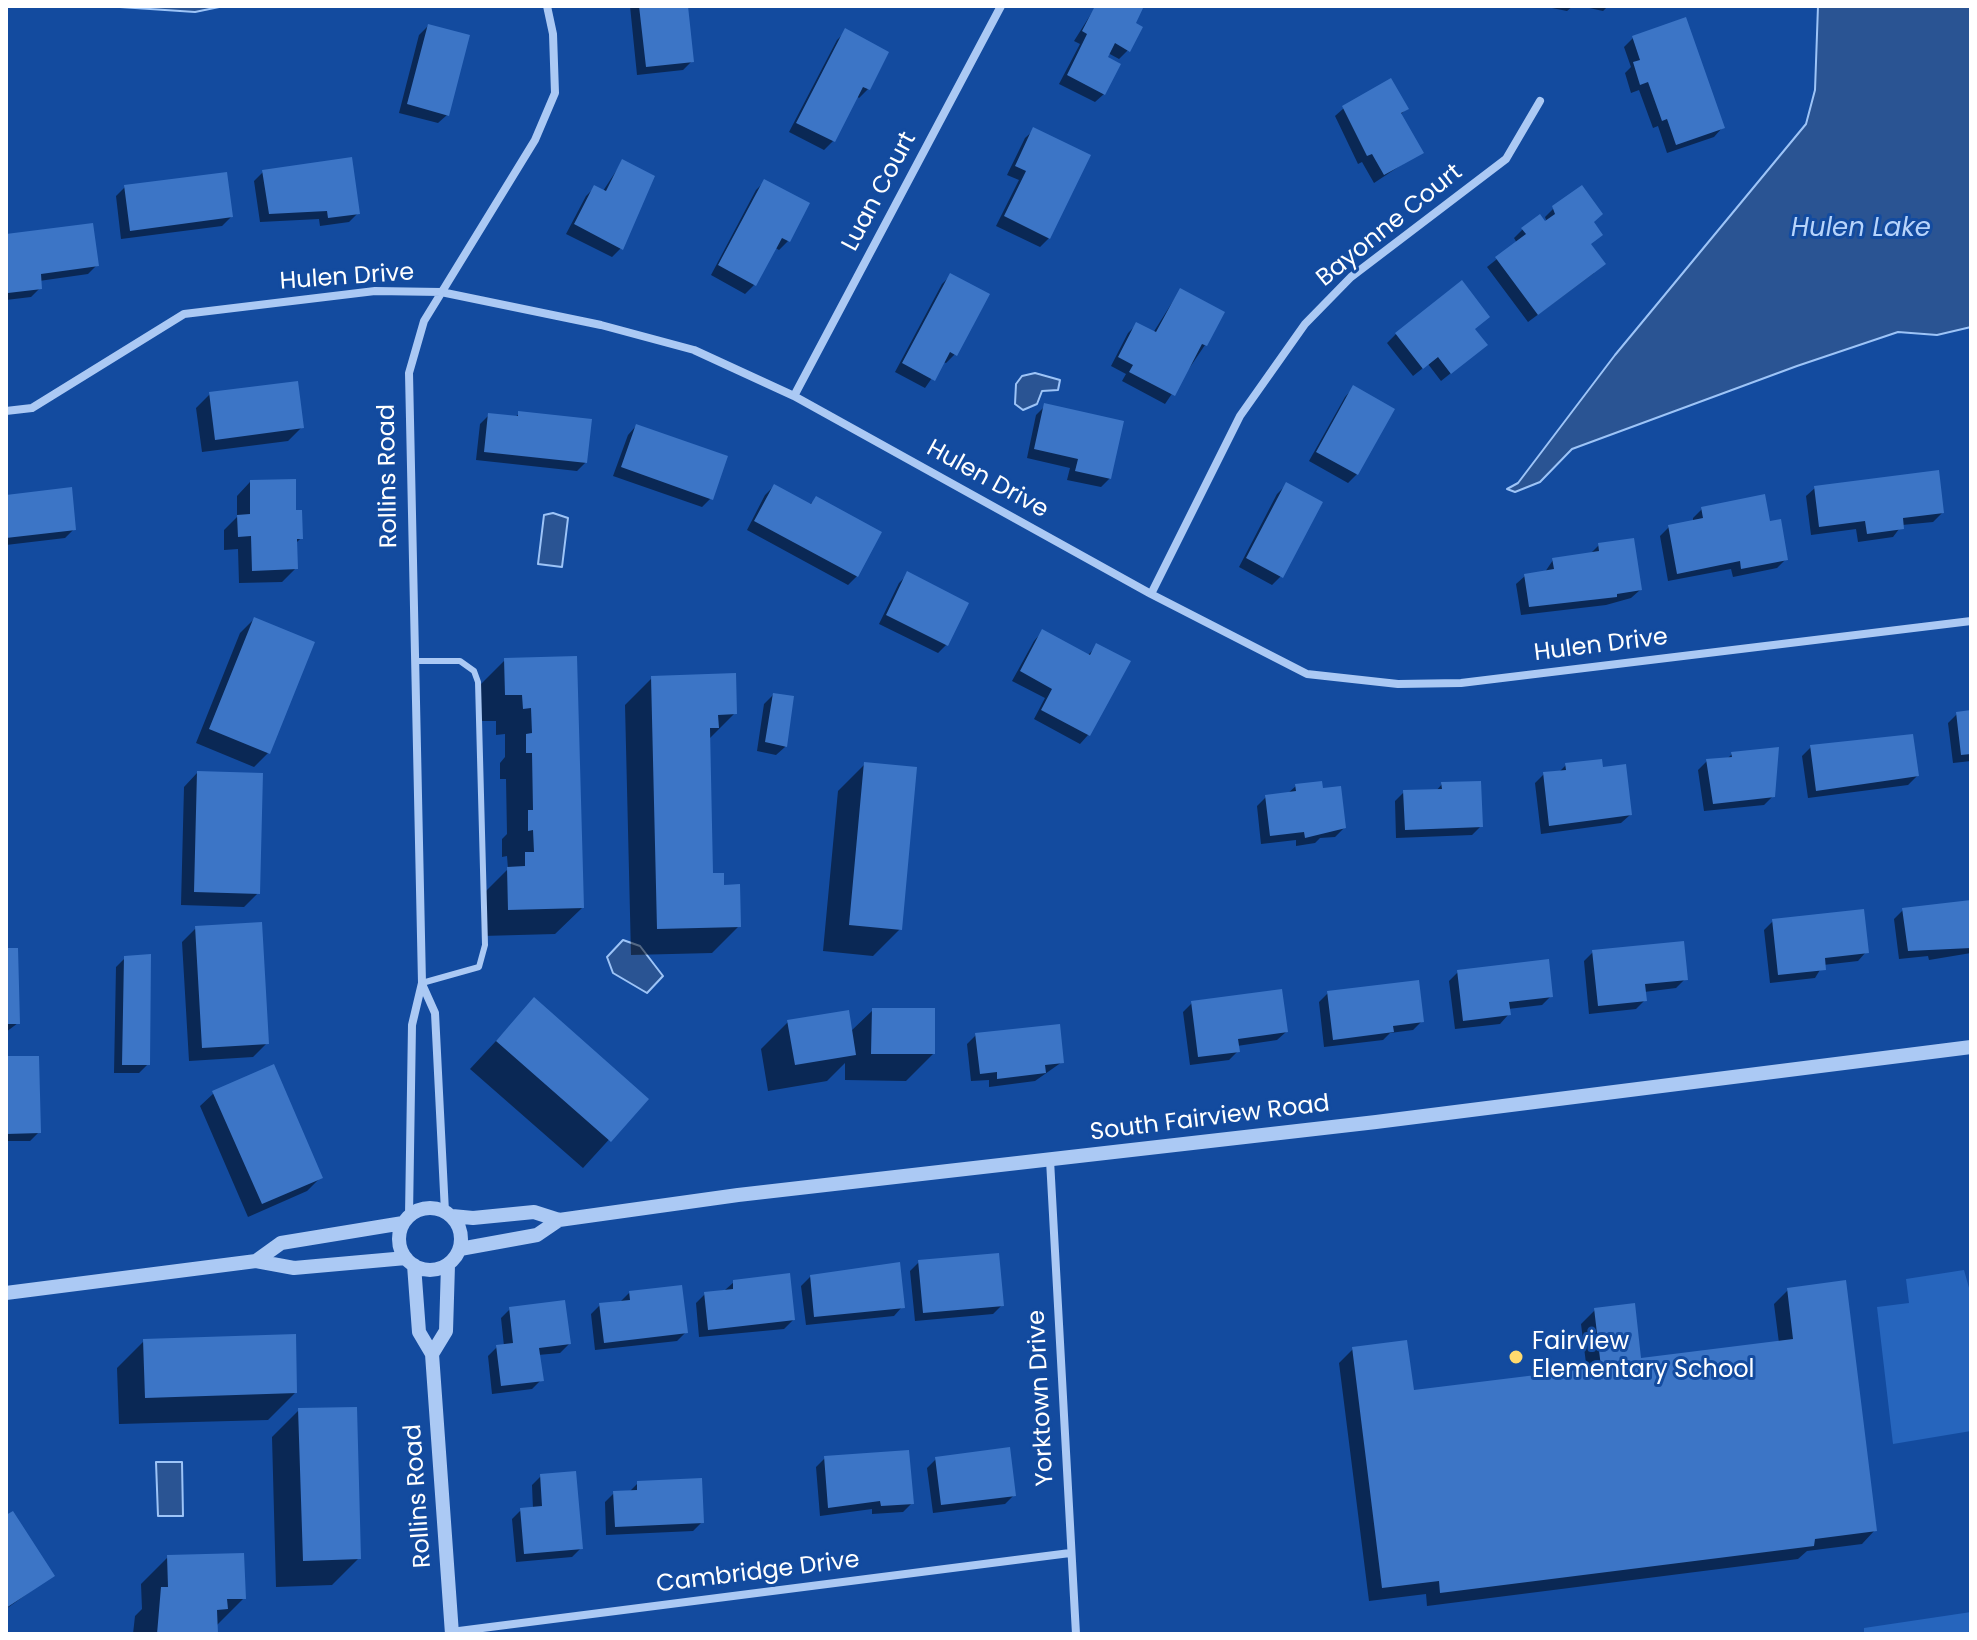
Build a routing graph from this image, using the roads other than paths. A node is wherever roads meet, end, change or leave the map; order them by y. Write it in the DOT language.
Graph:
graph roads {
  1 [pos="547,6"];
  2 [pos="1001,6"];
  3 [pos="1540,101"];
  4 [pos="441,292"];
  5 [pos="794,396"];
  6 [pos="6,411"];
  7 [pos="1151,594"];
  8 [pos="1971,621"];
  9 [pos="415,661"];
  10 [pos="422,983"];
  11 [pos="1971,1047"];
  12 [pos="1050,1160"];
  13 [pos="449,1214"];
  14 [pos="406,1219"];
  15 [pos="559,1220"];
  16 [pos="460,1249"];
  17 [pos="256,1261"];
  18 [pos="410,1262"];
  19 [pos="448,1265"];
  20 [pos="6,1293"];
  21 [pos="432,1354"];
  22 [pos="1070,1553"];
  23 [pos="452,1633"];
  24 [pos="1076,1634"];
  1 -- 4 [label="street, Rollins Road"];
  2 -- 5 [label="street, Luan Court"];
  3 -- 7 [label="street, Bayonne Court"];
  4 -- 5 [label="street, Hulen Drive"];
  4 -- 6 [label="street, Hulen Drive"];
  4 -- 9 [label="street, Rollins Road"];
  5 -- 7 [label="street, Hulen Drive"];
  7 -- 8 [label="street, Hulen Drive"];
  9 -- 10 [label="street, Rollins Road"];
  9 -- 10 [label="lane"];
  10 -- 13 [label="street, Rollins Road"];
  10 -- 14 [label="street, Rollins Road"];
  11 -- 12 [label="street, South Fairview Road"];
  12 -- 15 [label="street, South Fairview Road"];
  12 -- 22 [label="street, Yorktown Drive"];
  13 -- 14 [label="street"];
  13 -- 15 [label="street"];
  13 -- 16 [label="street"];
  14 -- 17 [label="street"];
  14 -- 18 [label="street"];
  15 -- 16 [label="street, South Fairview Road"];
  16 -- 19 [label="street"];
  17 -- 18 [label="street"];
  17 -- 20 [label="street"];
  18 -- 19 [label="street"];
  18 -- 21 [label="street, Rollins Road"];
  19 -- 21 [label="street, Rollins Road"];
  21 -- 23 [label="street, Rollins Road"];
  22 -- 23 [label="street, Cambridge Drive"];
  22 -- 24 [label="street, Yorktown Drive"];
}
